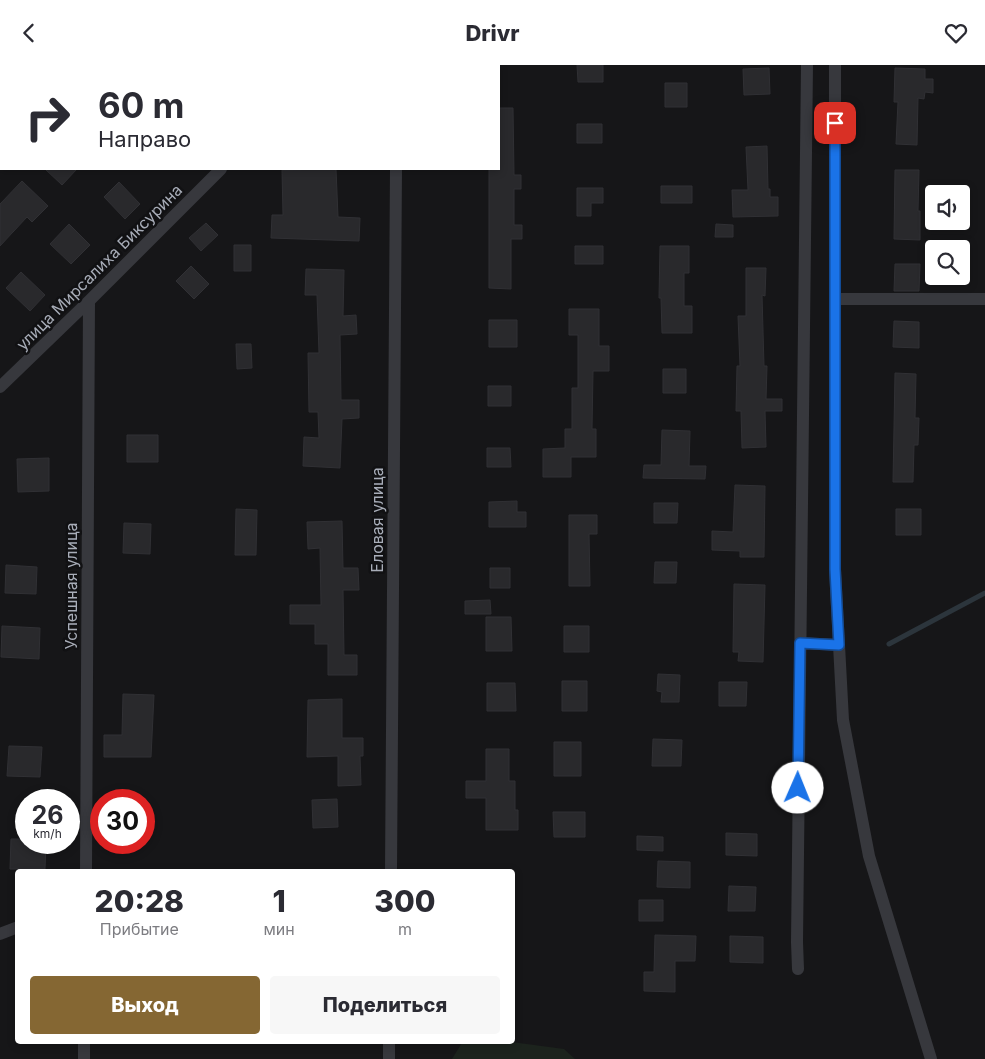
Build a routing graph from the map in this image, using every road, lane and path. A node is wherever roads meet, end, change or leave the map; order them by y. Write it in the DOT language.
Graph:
graph roads {
  1 [pos="807,65"];
  2 [pos="835,65"];
  3 [pos="220,170"];
  4 [pos="396,170"];
  5 [pos="835,299"];
  6 [pos="985,299"];
  7 [pos="89,301"];
  8 [pos="0,387"];
  9 [pos="800,643"];
  10 [pos="839,645"];
  11 [pos="86,869"];
  12 [pos="391,869"];
  13 [pos="15,928"];
  14 [pos="0,933"];
  15 [pos="798,969"];
  16 [pos="84,1044"];
  17 [pos="390,1044"];
  18 [pos="84,1059"];
  19 [pos="389,1059"];
  20 [pos="931,1059"];
  1 -- 9 [label="street"];
  2 -- 5 [label="street"];
  3 -- 7 [label="street, улица Мирсалиха Биксурина"];
  4 -- 12 [label="street, Еловая улица"];
  5 -- 6 [label="street"];
  5 -- 10 [label="street"];
  7 -- 8 [label="street, улица Мирсалиха Биксурина"];
  7 -- 11 [label="street, Успешная улица"];
  9 -- 10 [label="street"];
  9 -- 15 [label="street"];
  10 -- 20 [label="street"];
  13 -- 14 [label="street"];
  16 -- 18 [label="street"];
  17 -- 19 [label="street"];
}
